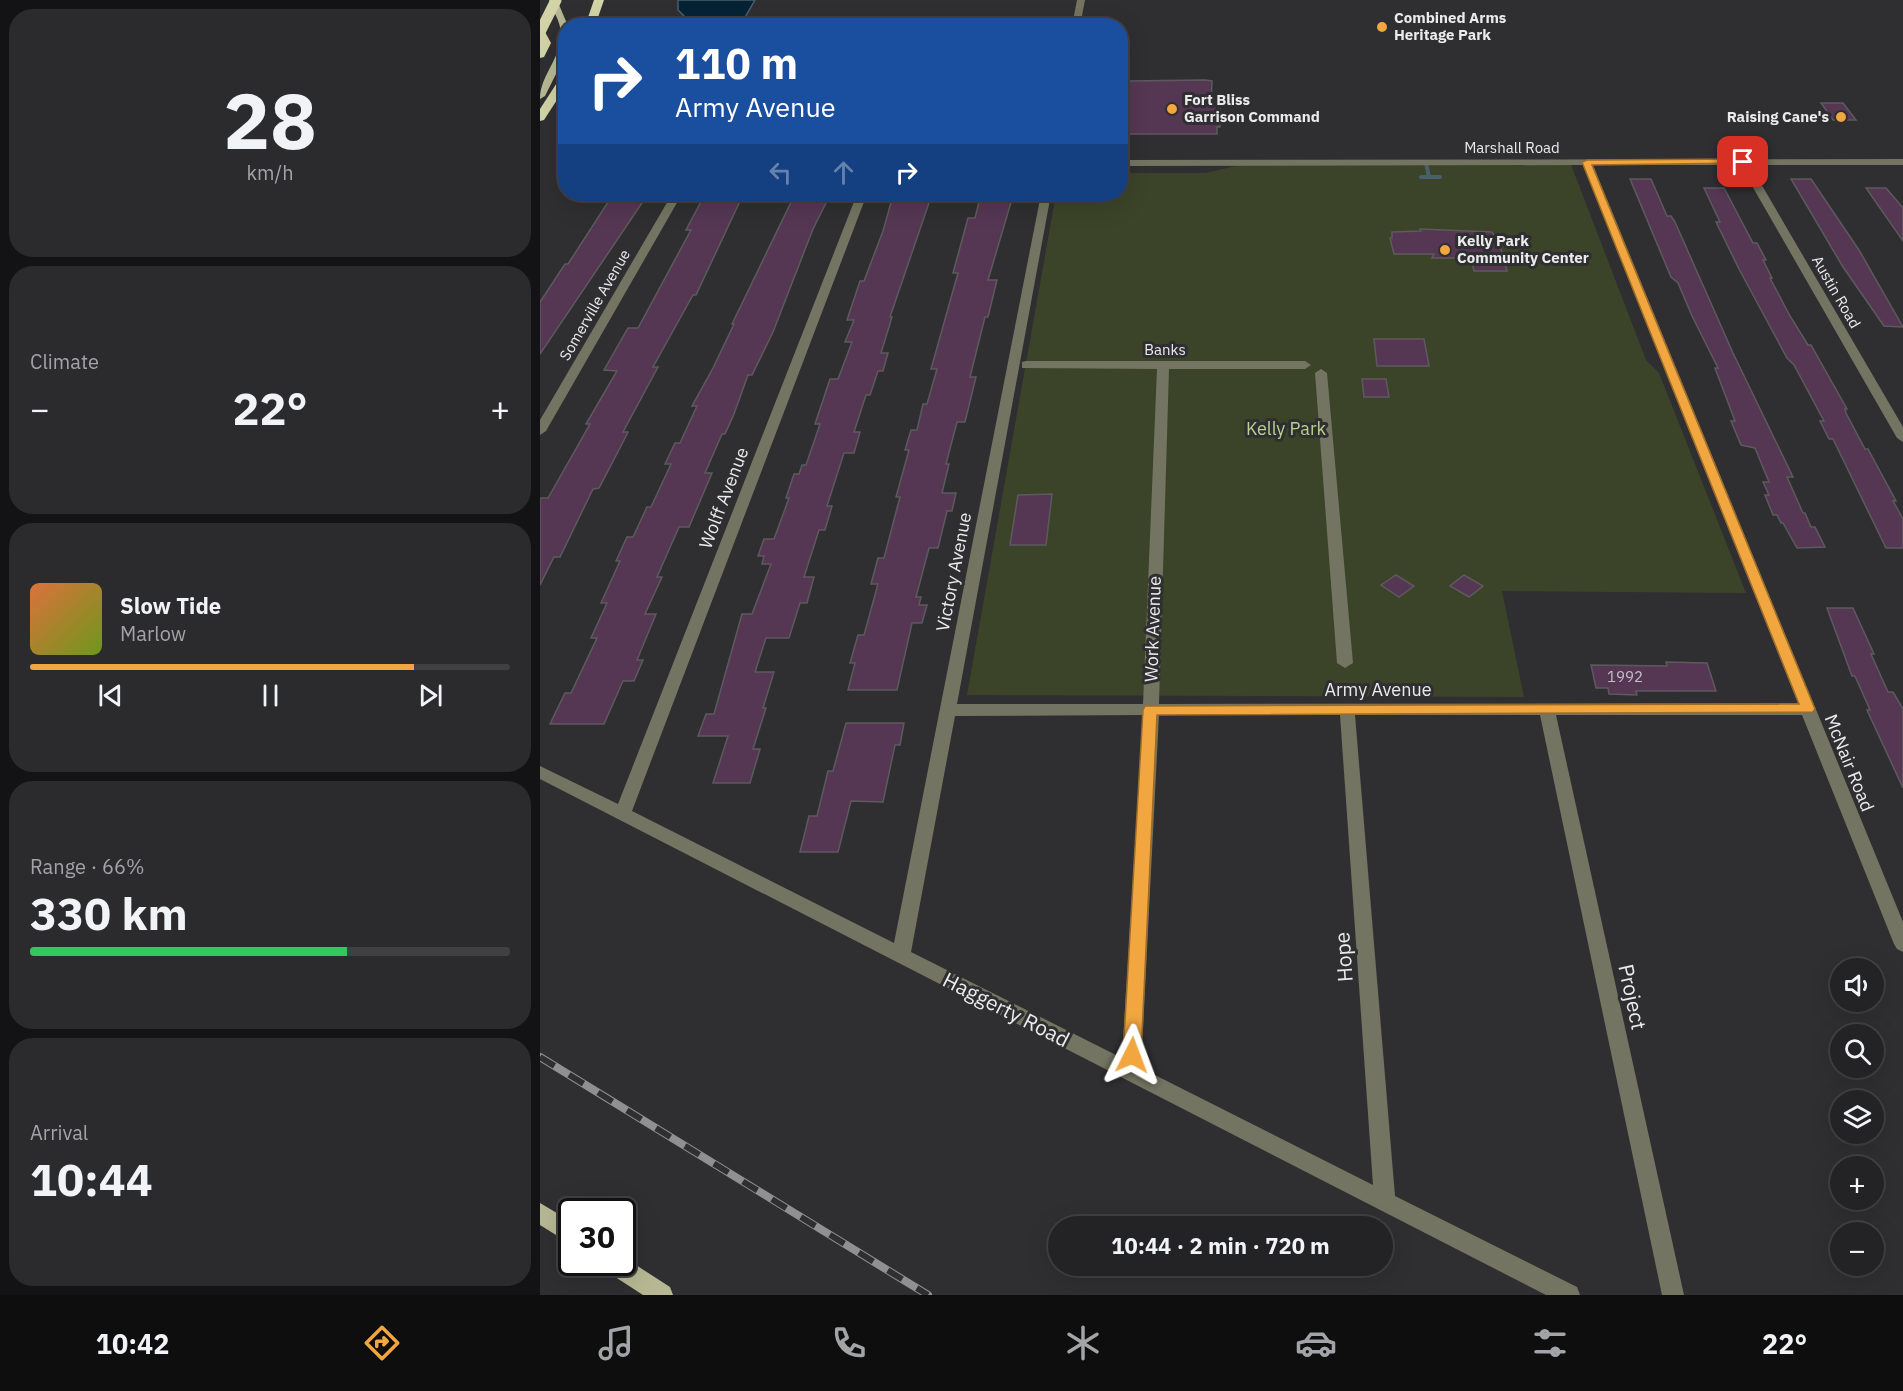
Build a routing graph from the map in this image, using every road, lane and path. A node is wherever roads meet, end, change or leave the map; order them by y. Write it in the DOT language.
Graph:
graph roads {
  1 [pos="554,0"];
  2 [pos="599,0"];
  3 [pos="1081,0"];
  4 [pos="561,18"];
  5 [pos="593,18"];
  6 [pos="1078,18"];
  7 [pos="540,32"];
  8 [pos="540,55"];
  9 [pos="558,58"];
  10 [pos="558,90"];
  11 [pos="540,96"];
  12 [pos="540,118"];
  13 [pos="1587,162"];
  14 [pos="1743,162"];
  15 [pos="1903,162"];
  16 [pos="1128,163"];
  17 [pos="673,201"];
  18 [pos="859,201"];
  19 [pos="1045,201"];
  20 [pos="1305,364"];
  21 [pos="1026,365"];
  22 [pos="1163,365"];
  23 [pos="1320,373"];
  24 [pos="540,431"];
  25 [pos="1903,438"];
  26 [pos="1345,663"];
  27 [pos="1347,709"];
  28 [pos="1547,709"];
  29 [pos="1808,709"];
  30 [pos="948,710"];
  31 [pos="1150,710"];
  32 [pos="540,772"];
  33 [pos="622,816"];
  34 [pos="1903,944"];
  35 [pos="901,957"];
  36 [pos="1131,1073"];
  37 [pos="1386,1202"];
  38 [pos="540,1214"];
  39 [pos="558,1225"];
  40 [pos="634,1276"];
  41 [pos="662,1295"];
  42 [pos="1569,1295"];
  43 [pos="1673,1295"];
  1 -- 4 [label="main road"];
  1 -- 7 [label="highway, bridge"];
  2 -- 5 [label="highway"];
  3 -- 6 [label="street"];
  7 -- 8 [label="highway"];
  9 -- 11 [label="main road"];
  10 -- 12 [label="highway"];
  13 -- 14 [label="street, Marshall Road"];
  13 -- 16 [label="street, Marshall Road"];
  13 -- 29 [label="street, McNair Road"];
  14 -- 15 [label="street, Marshall Road"];
  14 -- 25 [label="street, Austin Road"];
  17 -- 24 [label="street, Somerville Avenue"];
  18 -- 33 [label="street, Wolff Avenue"];
  19 -- 30 [label="street, Victory Avenue"];
  20 -- 22 [label="street, Banks"];
  21 -- 22 [label="street, Banks"];
  22 -- 31 [label="street, Work Avenue"];
  23 -- 26 [label="street"];
  27 -- 28 [label="street, Army Avenue"];
  27 -- 31 [label="street, Army Avenue"];
  27 -- 37 [label="street, Hope"];
  28 -- 29 [label="street, Army Avenue"];
  28 -- 43 [label="street, Project"];
  29 -- 34 [label="street, McNair Road"];
  30 -- 31 [label="street, Army Avenue"];
  30 -- 35 [label="street, Victory Avenue"];
  31 -- 36 [label="street, Work Avenue"];
  32 -- 33 [label="street, Haggerty Road"];
  33 -- 35 [label="street, Haggerty Road"];
  35 -- 36 [label="street, Haggerty Road"];
  36 -- 37 [label="street, Haggerty Road"];
  37 -- 42 [label="street, Haggerty Road"];
  38 -- 39 [label="main road"];
  40 -- 41 [label="main road"];
}
